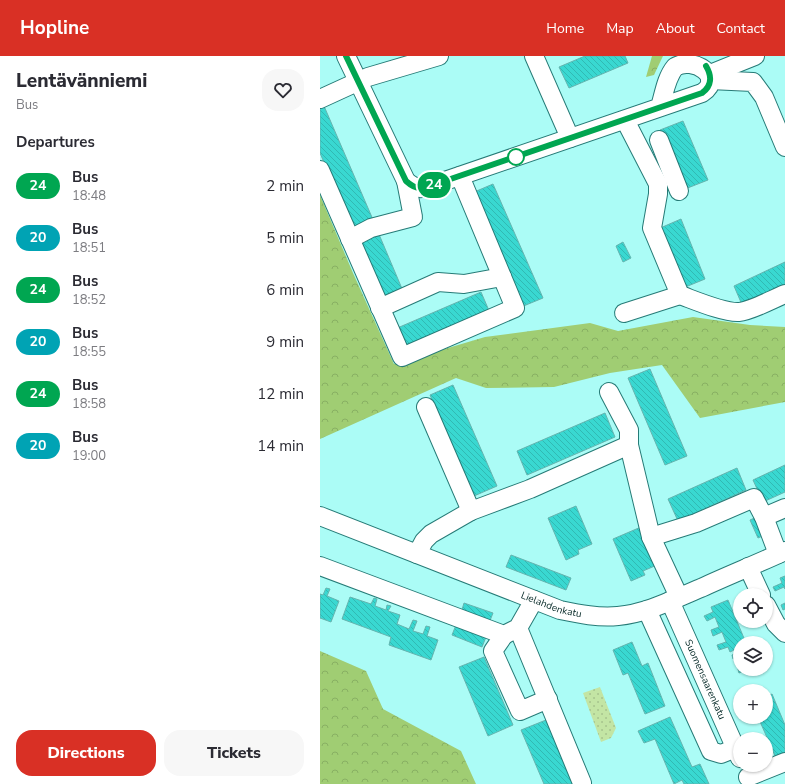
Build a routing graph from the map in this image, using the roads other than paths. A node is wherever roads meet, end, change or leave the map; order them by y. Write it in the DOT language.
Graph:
graph roads {
  1 [pos="346,56"];
  2 [pos="439,56"];
  3 [pos="534,56"];
  4 [pos="755,56"];
  5 [pos="676,59"];
  6 [pos="710,77"];
  7 [pos="359,81"];
  8 [pos="320,99"];
  9 [pos="660,107"];
  10 [pos="625,120"];
  11 [pos="570,138"];
  12 [pos="659,140"];
  13 [pos="785,146"];
  14 [pos="320,170"];
  15 [pos="460,176"];
  16 [pos="664,176"];
  17 [pos="406,181"];
  18 [pos="679,191"];
  19 [pos="350,239"];
  20 [pos="502,277"];
  21 [pos="785,294"];
  22 [pos="680,295"];
  23 [pos="380,308"];
  24 [pos="624,313"];
  25 [pos="609,392"];
  26 [pos="426,407"];
  27 [pos="629,445"];
  28 [pos="785,508"];
  29 [pos="471,511"];
  30 [pos="320,516"];
  31 [pos="764,517"];
  32 [pos="651,537"];
  33 [pos="782,553"];
  34 [pos="417,554"];
  35 [pos="320,566"];
  36 [pos="748,567"];
  37 [pos="758,588"];
  38 [pos="674,599"];
  39 [pos="534,600"];
  40 [pos="647,610"];
  41 [pos="773,618"];
  42 [pos="511,631"];
  43 [pos="785,633"];
  44 [pos="548,699"];
  45 [pos="733,741"];
  46 [pos="733,753"];
  47 [pos="785,762"];
  48 [pos="748,775"];
  49 [pos="582,784"];
  1 -- 7 [label="street"];
  2 -- 7 [label="street"];
  3 -- 11 [label="street"];
  4 -- 6 [label="street"];
  5 -- 6 [label="street"];
  5 -- 9 [label="street"];
  6 -- 9 [label="street"];
  6 -- 13 [label="street"];
  7 -- 8 [label="street"];
  7 -- 17 [label="street"];
  9 -- 10 [label="street"];
  10 -- 11 [label="street"];
  10 -- 16 [label="street"];
  11 -- 15 [label="street"];
  12 -- 16 [label="street"];
  14 -- 19 [label="street"];
  15 -- 17 [label="street"];
  15 -- 20 [label="street"];
  16 -- 18 [label="street"];
  16 -- 22 [label="street"];
  17 -- 19 [label="street"];
  19 -- 23 [label="street"];
  20 -- 23 [label="street"];
  20 -- 23 [label="street"];
  21 -- 22 [label="street"];
  22 -- 24 [label="street"];
  25 -- 27 [label="street, Suomensaarenkatu"];
  26 -- 29 [label="street"];
  27 -- 29 [label="street"];
  27 -- 32 [label="street, Suomensaarenkatu"];
  28 -- 31 [label="street"];
  29 -- 34 [label="street"];
  30 -- 34 [label="street, Lielahdenkatu"];
  31 -- 32 [label="street"];
  31 -- 33 [label="street"];
  32 -- 38 [label="street, Suomensaarenkatu"];
  33 -- 36 [label="street, Lielahdenkatu"];
  34 -- 39 [label="street, Lielahdenkatu"];
  35 -- 42 [label="street"];
  36 -- 37 [label="street"];
  36 -- 38 [label="street, Lielahdenkatu"];
  38 -- 40 [label="street, Lielahdenkatu"];
  38 -- 45 [label="street, Suomensaarenkatu"];
  39 -- 40 [label="street, Lielahdenkatu"];
  39 -- 42 [label="street"];
  40 -- 46 [label="street"];
  41 -- 43 [label="street"];
  42 -- 44 [label="street"];
  42 -- 44 [label="street"];
  44 -- 49 [label="street"];
  47 -- 48 [label="street"];
}
